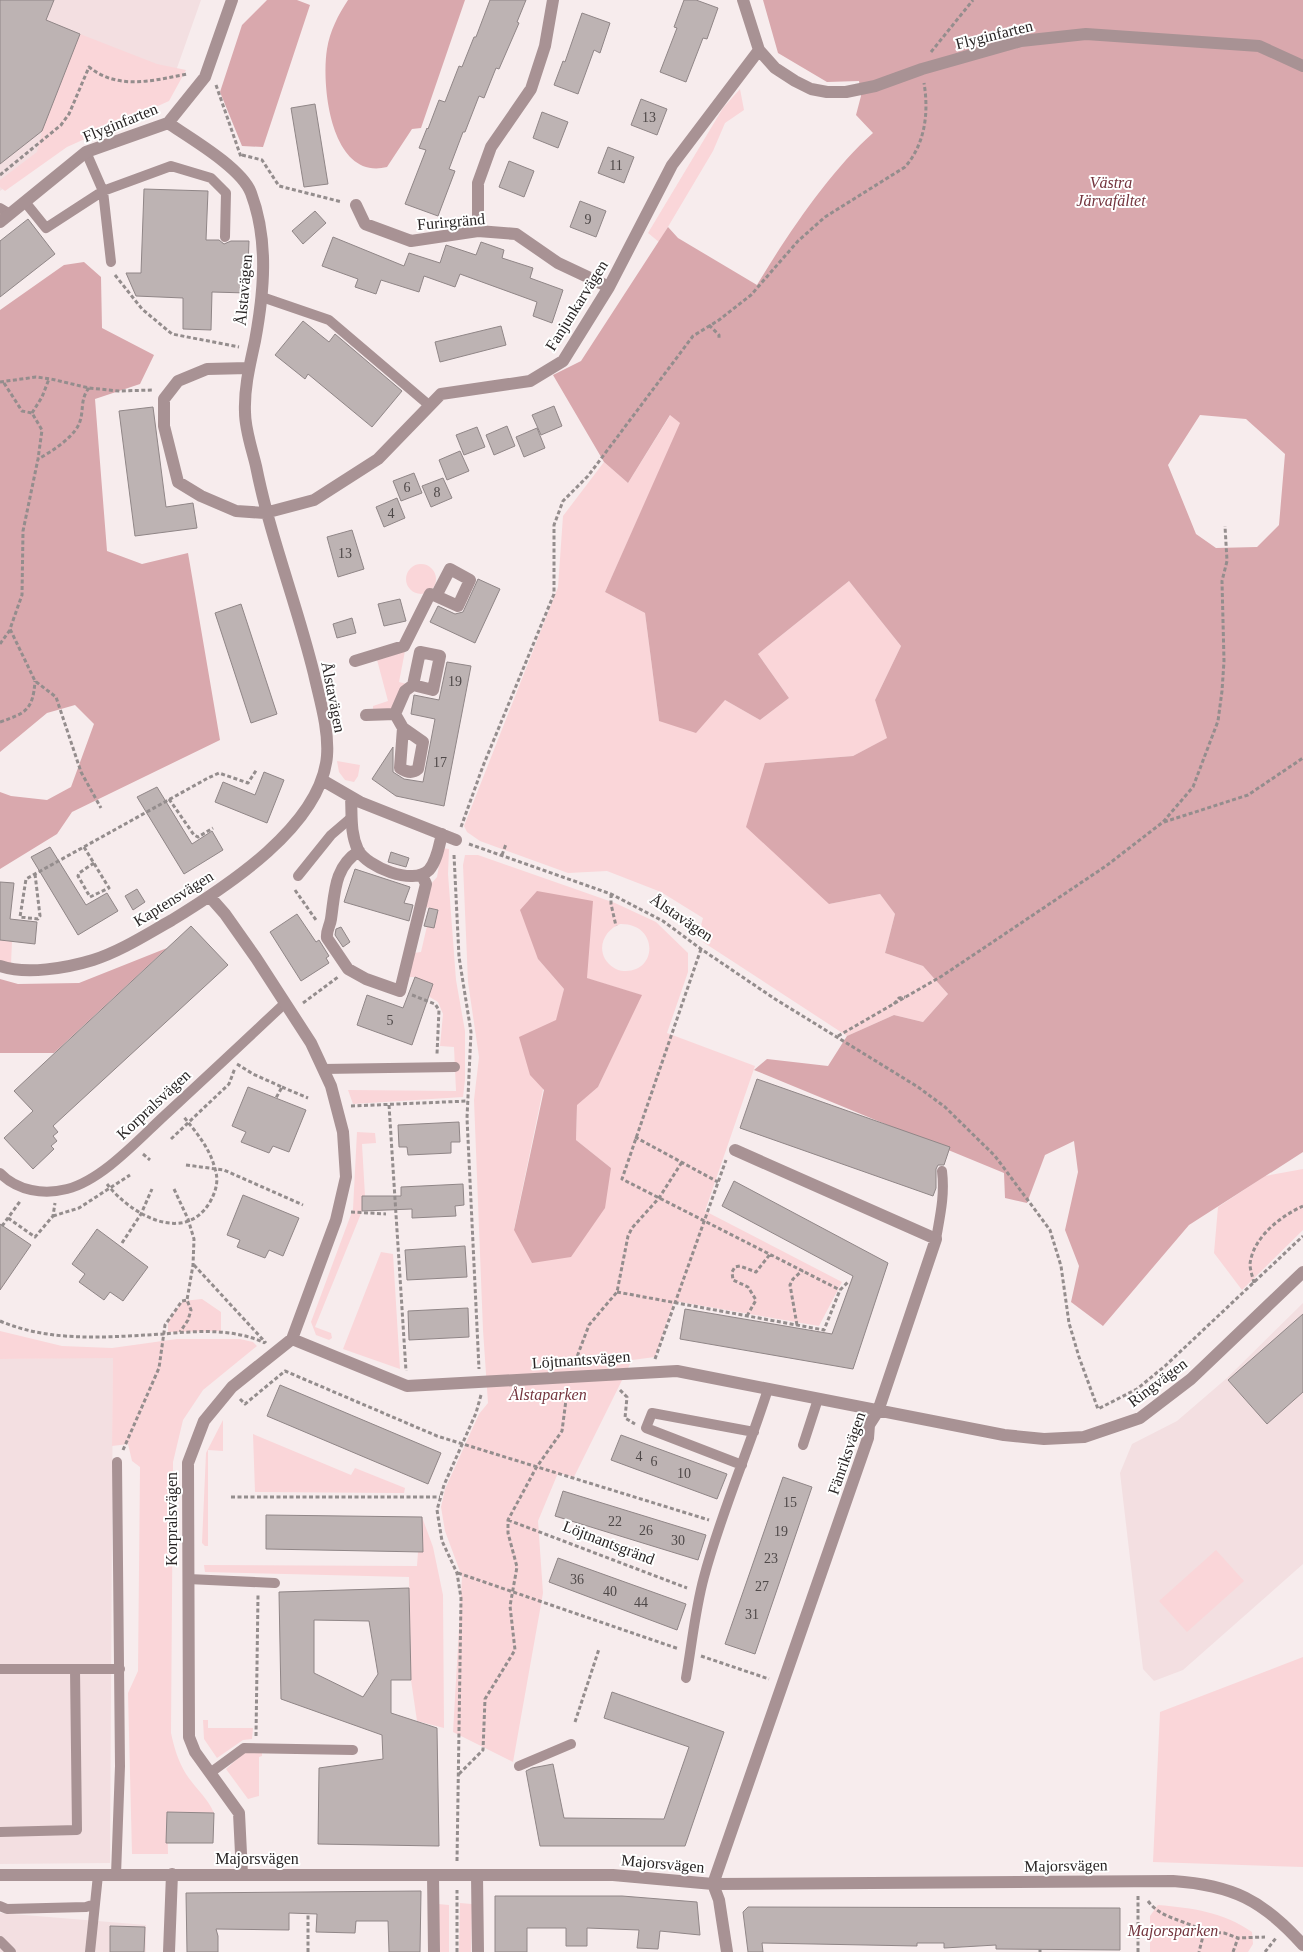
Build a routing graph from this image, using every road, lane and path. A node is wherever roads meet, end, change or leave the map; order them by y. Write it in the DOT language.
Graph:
graph roads {
  1 [pos="232,0"];
  2 [pos="553,0"];
  3 [pos="743,0"];
  4 [pos="972,0"];
  5 [pos="759,50"];
  6 [pos="1303,66"];
  7 [pos="922,69"];
  8 [pos="215,80"];
  9 [pos="185,82"];
  10 [pos="168,122"];
  11 [pos="86,152"];
  12 [pos="0,175"];
  13 [pos="103,192"];
  14 [pos="25,202"];
  15 [pos="356,205"];
  16 [pos="3,215"];
  17 [pos="478,232"];
  18 [pos="225,237"];
  19 [pos="110,262"];
  20 [pos="609,287"];
  21 [pos="262,297"];
  22 [pos="708,325"];
  23 [pos="720,339"];
  24 [pos="253,350"];
  25 [pos="248,368"];
  26 [pos="49,379"];
  27 [pos="2,382"];
  28 [pos="89,388"];
  29 [pos="135,389"];
  30 [pos="430,406"];
  31 [pos="32,413"];
  32 [pos="38,459"];
  33 [pos="265,513"];
  34 [pos="1225,526"];
  35 [pos="436,596"];
  36 [pos="10,629"];
  37 [pos="0,644"];
  38 [pos="404,646"];
  39 [pos="420,652"];
  40 [pos="355,660"];
  41 [pos="35,681"];
  42 [pos="413,685"];
  43 [pos="366,714"];
  44 [pos="395,714"];
  45 [pos="0,722"];
  46 [pos="403,728"];
  47 [pos="1303,758"];
  48 [pos="257,769"];
  49 [pos="322,780"];
  50 [pos="351,797"];
  51 [pos="169,798"];
  52 [pos="101,808"];
  53 [pos="352,817"];
  54 [pos="1163,822"];
  55 [pos="213,828"];
  56 [pos="442,834"];
  57 [pos="456,840"];
  58 [pos="506,844"];
  59 [pos="84,847"];
  60 [pos="359,851"];
  61 [pos="502,855"];
  62 [pos="94,863"];
  63 [pos="35,874"];
  64 [pos="422,875"];
  65 [pos="298,876"];
  66 [pos="611,894"];
  67 [pos="210,897"];
  68 [pos="616,926"];
  69 [pos="326,934"];
  70 [pos="700,949"];
  71 [pos="0,966"];
  72 [pos="348,969"];
  73 [pos="400,991"];
  74 [pos="288,1008"];
  75 [pos="838,1036"];
  76 [pos="226,1058"];
  77 [pos="236,1063"];
  78 [pos="455,1067"];
  79 [pos="435,1068"];
  80 [pos="323,1069"];
  81 [pos="282,1087"];
  82 [pos="276,1098"];
  83 [pos="308,1098"];
  84 [pos="468,1101"];
  85 [pos="390,1105"];
  86 [pos="175,1106"];
  87 [pos="337,1107"];
  88 [pos="189,1124"];
  89 [pos="636,1137"];
  90 [pos="171,1139"];
  91 [pos="731,1153"];
  92 [pos="682,1162"];
  93 [pos="186,1165"];
  94 [pos="216,1170"];
  95 [pos="942,1171"];
  96 [pos="0,1173"];
  97 [pos="98,1173"];
  98 [pos="130,1175"];
  99 [pos="718,1182"];
  100 [pos="30,1189"];
  101 [pos="111,1189"];
  102 [pos="152,1189"];
  103 [pos="174,1189"];
  104 [pos="57,1190"];
  105 [pos="659,1198"];
  106 [pos="303,1205"];
  107 [pos="1303,1206"];
  108 [pos="348,1212"];
  109 [pos="141,1214"];
  110 [pos="386,1214"];
  111 [pos="53,1216"];
  112 [pos="8,1218"];
  113 [pos="188,1219"];
  114 [pos="704,1219"];
  115 [pos="2,1226"];
  116 [pos="1303,1236"];
  117 [pos="936,1239"];
  118 [pos="122,1242"];
  119 [pos="771,1253"];
  120 [pos="194,1264"];
  121 [pos="803,1270"];
  122 [pos="1303,1272"];
  123 [pos="848,1282"];
  124 [pos="1254,1284"];
  125 [pos="840,1290"];
  126 [pos="617,1292"];
  127 [pos="187,1300"];
  128 [pos="675,1303"];
  129 [pos="748,1316"];
  130 [pos="0,1321"];
  131 [pos="798,1325"];
  132 [pos="180,1332"];
  133 [pos="164,1334"];
  134 [pos="292,1339"];
  135 [pos="479,1367"];
  136 [pos="651,1371"];
  137 [pos="571,1376"];
  138 [pos="407,1386"];
  139 [pos="616,1387"];
  140 [pos="768,1389"];
  141 [pos="240,1399"];
  142 [pos="481,1399"];
  143 [pos="818,1399"];
  144 [pos="878,1411"];
  145 [pos="626,1412"];
  146 [pos="754,1432"];
  147 [pos="462,1444"];
  148 [pos="803,1445"];
  149 [pos="117,1462"];
  150 [pos="742,1465"];
  151 [pos="536,1468"];
  152 [pos="440,1496"];
  153 [pos="231,1497"];
  154 [pos="508,1520"];
  155 [pos="720,1523"];
  156 [pos="457,1573"];
  157 [pos="188,1579"];
  158 [pos="258,1583"];
  159 [pos="276,1583"];
  160 [pos="514,1592"];
  161 [pos="700,1592"];
  162 [pos="599,1649"];
  163 [pos="690,1653"];
  164 [pos="0,1669"];
  165 [pos="75,1669"];
  166 [pos="120,1669"];
  167 [pos="686,1678"];
  168 [pos="783,1684"];
  169 [pos="575,1722"];
  170 [pos="571,1744"];
  171 [pos="256,1749"];
  172 [pos="353,1750"];
  173 [pos="519,1766"];
  174 [pos="210,1773"];
  175 [pos="458,1774"];
  176 [pos="0,1832"];
  177 [pos="172,1874"];
  178 [pos="242,1874"];
  179 [pos="0,1875"];
  180 [pos="98,1875"];
  181 [pos="116,1875"];
  182 [pos="433,1875"];
  183 [pos="457,1875"];
  184 [pos="477,1875"];
  185 [pos="1138,1880"];
  186 [pos="713,1884"];
  187 [pos="1148,1900"];
  188 [pos="95,1904"];
  189 [pos="0,1906"];
  190 [pos="308,1914"];
  191 [pos="1204,1932"];
  192 [pos="1265,1937"];
  193 [pos="1238,1938"];
  194 [pos="0,1941"];
  195 [pos="1303,1944"];
  196 [pos="11,1952"];
  197 [pos="90,1952"];
  198 [pos="169,1952"];
  199 [pos="308,1952"];
  200 [pos="434,1952"];
  201 [pos="456,1952"];
  202 [pos="478,1952"];
  203 [pos="726,1952"];
  204 [pos="1138,1952"];
  205 [pos="1200,1952"];
  206 [pos="1233,1952"];
  1 -- 10 [label="street, Flyginfarten"];
  2 -- 17 [label="street"];
  3 -- 5 [label="street, Flyginfarten"];
  4 -- 7 [label="path"];
  5 -- 7 [label="street, Flyginfarten"];
  5 -- 20 [label="street, Fanjunkarvägen"];
  6 -- 7 [label="street, Flyginfarten"];
  7 -- 22 [label="path"];
  8 -- 15 [label="path"];
  9 -- 12 [label="path"];
  10 -- 11 [label="street, Flyginfarten"];
  10 -- 21 [label="street, Ålstavägen"];
  11 -- 13 [label="lane"];
  11 -- 14 [label="street, Flyginfarten"];
  13 -- 14 [label="lane"];
  13 -- 18 [label="lane"];
  13 -- 19 [label="lane"];
  14 -- 16 [label="street, Flyginfarten"];
  15 -- 17 [label="street, Furirgränd"];
  17 -- 20 [label="street, Furirgränd"];
  19 -- 24 [label="path"];
  20 -- 30 [label="street, Fanjunkarvägen"];
  21 -- 24 [label="street, Ålstavägen"];
  21 -- 30 [label="lane"];
  22 -- 23 [label="path"];
  22 -- 57 [label="path"];
  24 -- 25 [label="street, Ålstavägen"];
  25 -- 33 [label="street, Ålstavägen"];
  25 -- 33 [label="street, Fanjunkarvägen"];
  26 -- 27 [label="path"];
  26 -- 28 [label="path"];
  26 -- 31 [label="path"];
  27 -- 31 [label="path"];
  28 -- 29 [label="path"];
  28 -- 32 [label="path"];
  30 -- 33 [label="street, Fanjunkarvägen"];
  31 -- 32 [label="path"];
  32 -- 36 [label="path"];
  33 -- 49 [label="street, Ålstavägen"];
  34 -- 54 [label="path"];
  35 -- 38 [label="street"];
  36 -- 37 [label="path"];
  36 -- 41 [label="path"];
  38 -- 39 [label="street"];
  38 -- 40 [label="street"];
  39 -- 42 [label="street"];
  39 -- 42 [label="street"];
  41 -- 45 [label="path"];
  41 -- 52 [label="path"];
  42 -- 44 [label="street"];
  43 -- 44 [label="street"];
  44 -- 46 [label="street"];
  47 -- 54 [label="path"];
  48 -- 51 [label="path"];
  49 -- 50 [label="street"];
  49 -- 67 [label="street, Kaptensvägen"];
  50 -- 53 [label="street"];
  50 -- 56 [label="street"];
  51 -- 55 [label="path"];
  51 -- 59 [label="path"];
  53 -- 60 [label="street"];
  53 -- 65 [label="lane"];
  54 -- 75 [label="path"];
  56 -- 57 [label="street"];
  56 -- 64 [label="street"];
  57 -- 61 [label="path, Ålstavägen"];
  57 -- 84 [label="path"];
  58 -- 61 [label="path"];
  59 -- 62 [label="path"];
  59 -- 63 [label="path"];
  60 -- 64 [label="street"];
  60 -- 69 [label="street"];
  61 -- 66 [label="path, Ålstavägen"];
  62 -- 62 [label="path"];
  63 -- 63 [label="path"];
  64 -- 73 [label="street"];
  65 -- 69 [label="path"];
  66 -- 68 [label="path"];
  66 -- 70 [label="path, Ålstavägen"];
  67 -- 71 [label="street, Kaptensvägen"];
  67 -- 74 [label="street"];
  69 -- 72 [label="street"];
  70 -- 75 [label="path, Ålstavägen"];
  70 -- 89 [label="path"];
  72 -- 73 [label="street"];
  72 -- 74 [label="path"];
  73 -- 79 [label="path"];
  74 -- 76 [label="lane, Korpralsvägen"];
  74 -- 80 [label="street"];
  75 -- 124 [label="path, Ålstavägen"];
  76 -- 77 [label="path"];
  76 -- 86 [label="lane, Korpralsvägen"];
  77 -- 81 [label="path"];
  77 -- 88 [label="path"];
  78 -- 79 [label="lane"];
  79 -- 80 [label="lane"];
  80 -- 87 [label="street"];
  81 -- 82 [label="path"];
  81 -- 83 [label="path"];
  84 -- 85 [label="path"];
  84 -- 135 [label="path"];
  85 -- 87 [label="path"];
  85 -- 138 [label="path"];
  86 -- 88 [label="path"];
  86 -- 97 [label="lane, Korpralsvägen"];
  87 -- 134 [label="street"];
  88 -- 90 [label="path"];
  88 -- 94 [label="path"];
  89 -- 92 [label="path"];
  89 -- 105 [label="path"];
  91 -- 99 [label="path"];
  91 -- 117 [label="street"];
  92 -- 99 [label="path"];
  92 -- 105 [label="path"];
  93 -- 94 [label="path"];
  94 -- 106 [label="path"];
  94 -- 113 [label="path"];
  95 -- 117 [label="lane"];
  96 -- 100 [label="lane, Korpralsvägen"];
  97 -- 101 [label="path"];
  97 -- 104 [label="lane, Korpralsvägen"];
  98 -- 101 [label="path"];
  99 -- 114 [label="path"];
  100 -- 104 [label="lane, Korpralsvägen"];
  100 -- 112 [label="path"];
  101 -- 109 [label="path"];
  101 -- 111 [label="path"];
  102 -- 109 [label="path"];
  103 -- 113 [label="path"];
  104 -- 111 [label="path"];
  105 -- 114 [label="path"];
  105 -- 126 [label="path"];
  107 -- 124 [label="path"];
  108 -- 110 [label="path"];
  109 -- 113 [label="path"];
  109 -- 118 [label="path"];
  111 -- 112 [label="path"];
  112 -- 115 [label="path"];
  113 -- 120 [label="path"];
  114 -- 119 [label="path"];
  114 -- 128 [label="path"];
  116 -- 124 [label="path"];
  117 -- 144 [label="street, Fänriksvägen"];
  119 -- 121 [label="path"];
  119 -- 129 [label="path"];
  120 -- 127 [label="path"];
  120 -- 132 [label="path"];
  121 -- 125 [label="path"];
  121 -- 131 [label="path"];
  122 -- 144 [label="street, Ringvägen"];
  123 -- 125 [label="path"];
  125 -- 131 [label="path"];
  126 -- 128 [label="path"];
  126 -- 137 [label="path"];
  127 -- 132 [label="path"];
  127 -- 133 [label="path"];
  128 -- 129 [label="path"];
  128 -- 136 [label="path"];
  129 -- 131 [label="path"];
  130 -- 133 [label="path"];
  132 -- 133 [label="path"];
  133 -- 149 [label="path"];
  134 -- 138 [label="street, Löjtnantsvägen"];
  134 -- 157 [label="street, Korpralsvägen"];
  136 -- 137 [label="street, Löjtnantsvägen"];
  136 -- 140 [label="street, Löjtnantsvägen"];
  137 -- 138 [label="street, Löjtnantsvägen"];
  137 -- 151 [label="path"];
  139 -- 145 [label="path"];
  140 -- 143 [label="street, Löjtnantsvägen"];
  140 -- 146 [label="lane"];
  141 -- 147 [label="path"];
  142 -- 147 [label="path"];
  143 -- 144 [label="street, Löjtnantsvägen"];
  143 -- 148 [label="lane"];
  144 -- 168 [label="street, Fänriksvägen"];
  146 -- 150 [label="lane"];
  146 -- 150 [label="lane"];
  147 -- 151 [label="path"];
  147 -- 152 [label="path"];
  149 -- 166 [label="lane"];
  150 -- 155 [label="lane"];
  151 -- 154 [label="path"];
  151 -- 155 [label="path"];
  152 -- 153 [label="path"];
  152 -- 156 [label="path"];
  154 -- 160 [label="path"];
  154 -- 161 [label="path, Löjtnantsgränd"];
  155 -- 161 [label="lane"];
  156 -- 160 [label="path"];
  156 -- 175 [label="path"];
  157 -- 158 [label="lane"];
  157 -- 174 [label="street, Korpralsvägen"];
  158 -- 159 [label="lane"];
  158 -- 171 [label="path"];
  160 -- 163 [label="path"];
  160 -- 175 [label="path"];
  161 -- 163 [label="lane"];
  162 -- 169 [label="path"];
  163 -- 167 [label="lane"];
  163 -- 168 [label="path"];
  164 -- 165 [label="lane"];
  165 -- 166 [label="lane"];
  165 -- 176 [label="lane"];
  166 -- 181 [label="lane"];
  168 -- 186 [label="street, Fänriksvägen"];
  170 -- 173 [label="lane"];
  171 -- 172 [label="lane"];
  171 -- 174 [label="lane"];
  174 -- 178 [label="street, Korpralsvägen"];
  175 -- 183 [label="path"];
  177 -- 178 [label="street, Majorsvägen"];
  177 -- 181 [label="street, Majorsvägen"];
  177 -- 198 [label="street"];
  178 -- 182 [label="street, Majorsvägen"];
  179 -- 180 [label="street, Majorsvägen"];
  180 -- 181 [label="street, Majorsvägen"];
  180 -- 188 [label="lane"];
  182 -- 183 [label="street, Majorsvägen"];
  182 -- 200 [label="street"];
  183 -- 184 [label="street, Majorsvägen"];
  183 -- 201 [label="path"];
  184 -- 186 [label="street, Majorsvägen"];
  184 -- 202 [label="street"];
  185 -- 186 [label="street, Majorsvägen"];
  185 -- 195 [label="street, Majorsvägen"];
  185 -- 204 [label="path"];
  186 -- 203 [label="street"];
  187 -- 191 [label="path"];
  188 -- 189 [label="lane"];
  188 -- 197 [label="lane"];
  190 -- 199 [label="path"];
  191 -- 193 [label="path"];
  191 -- 205 [label="path"];
  192 -- 193 [label="path"];
  193 -- 206 [label="path"];
  194 -- 196 [label="lane"];
}
